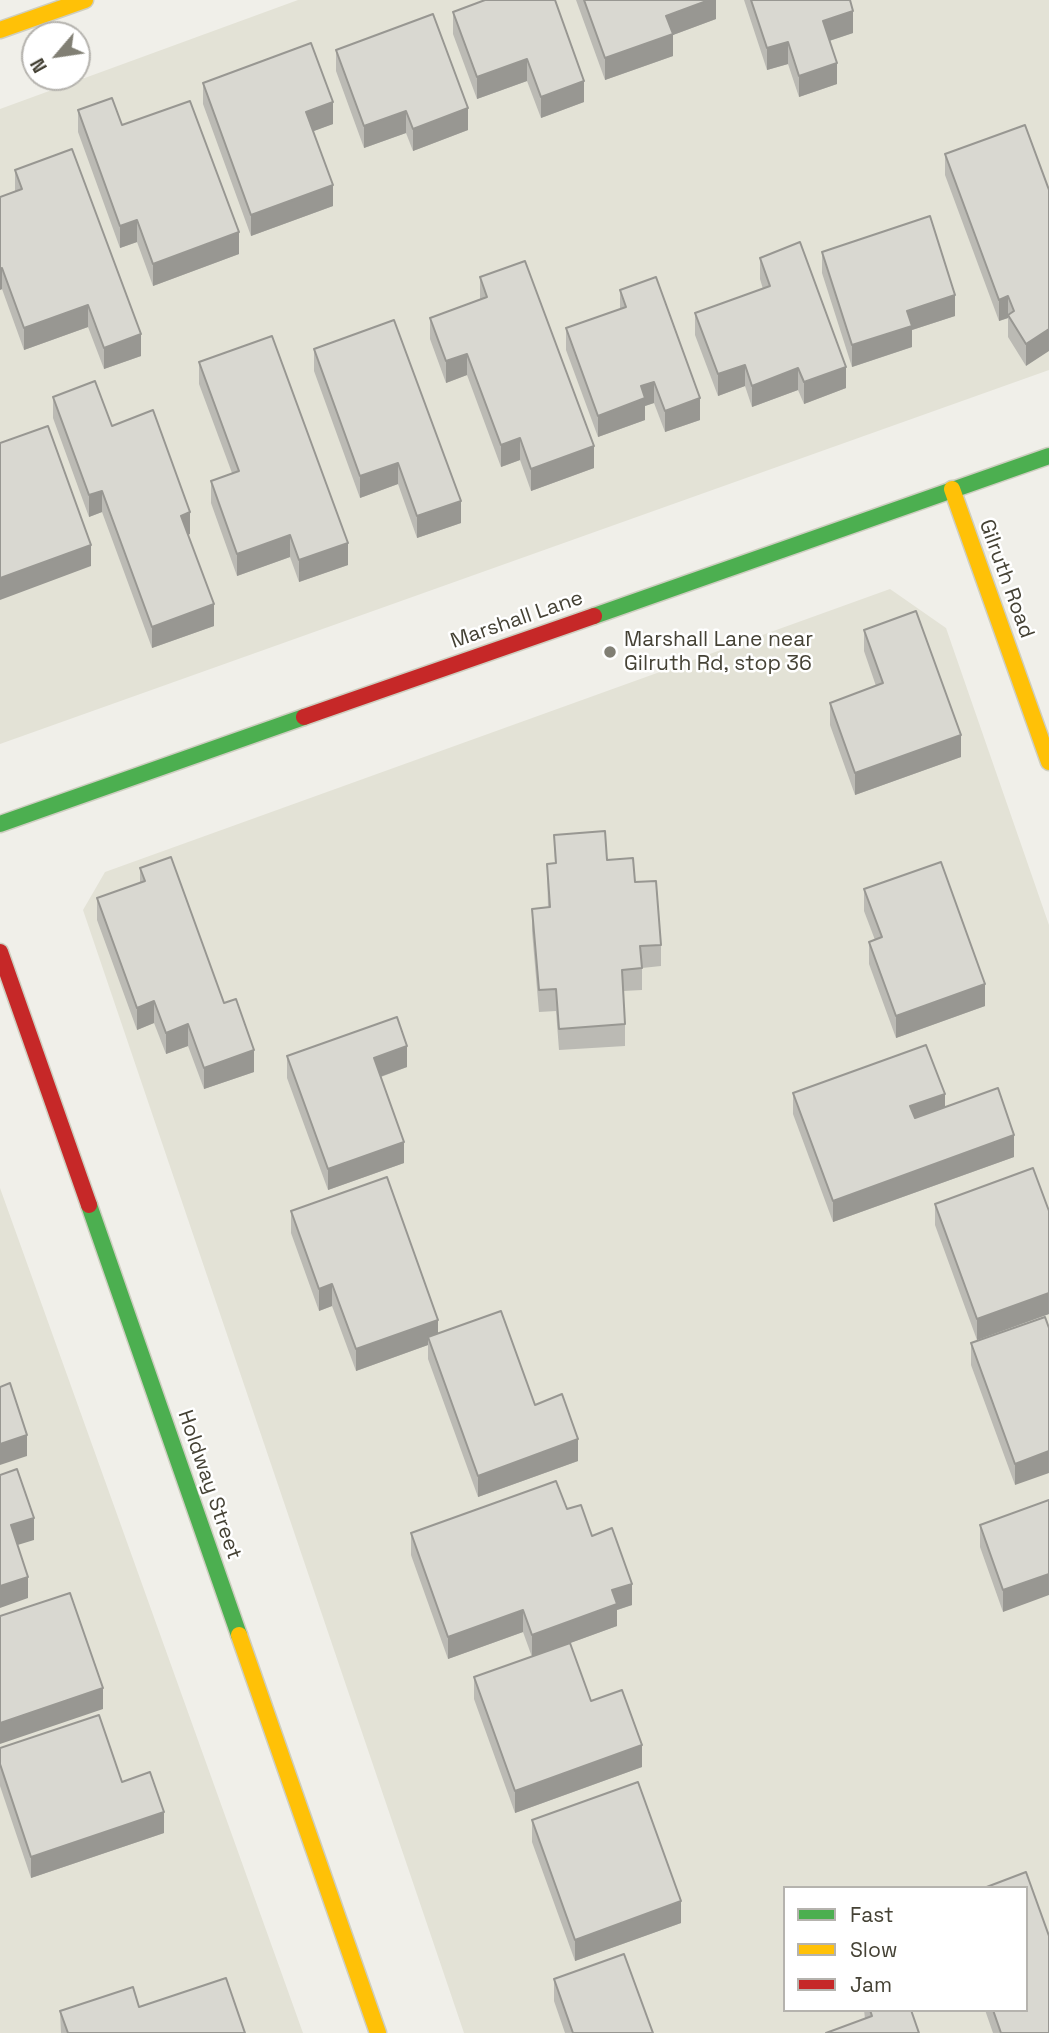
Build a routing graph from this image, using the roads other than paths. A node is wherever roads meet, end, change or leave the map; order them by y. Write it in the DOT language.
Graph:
graph roads {
  1 [pos="85,0"];
  2 [pos="0,30"];
  3 [pos="1049,456"];
  4 [pos="951,489"];
  5 [pos="1049,762"];
  6 [pos="0,824"];
  7 [pos="0,952"];
  8 [pos="379,2033"];
  1 -- 2 [label="street"];
  3 -- 4 [label="street, Marshall Lane"];
  4 -- 5 [label="street, Gilruth Road"];
  4 -- 6 [label="street, Marshall Lane"];
  7 -- 8 [label="street, Holdway Street"];
}
